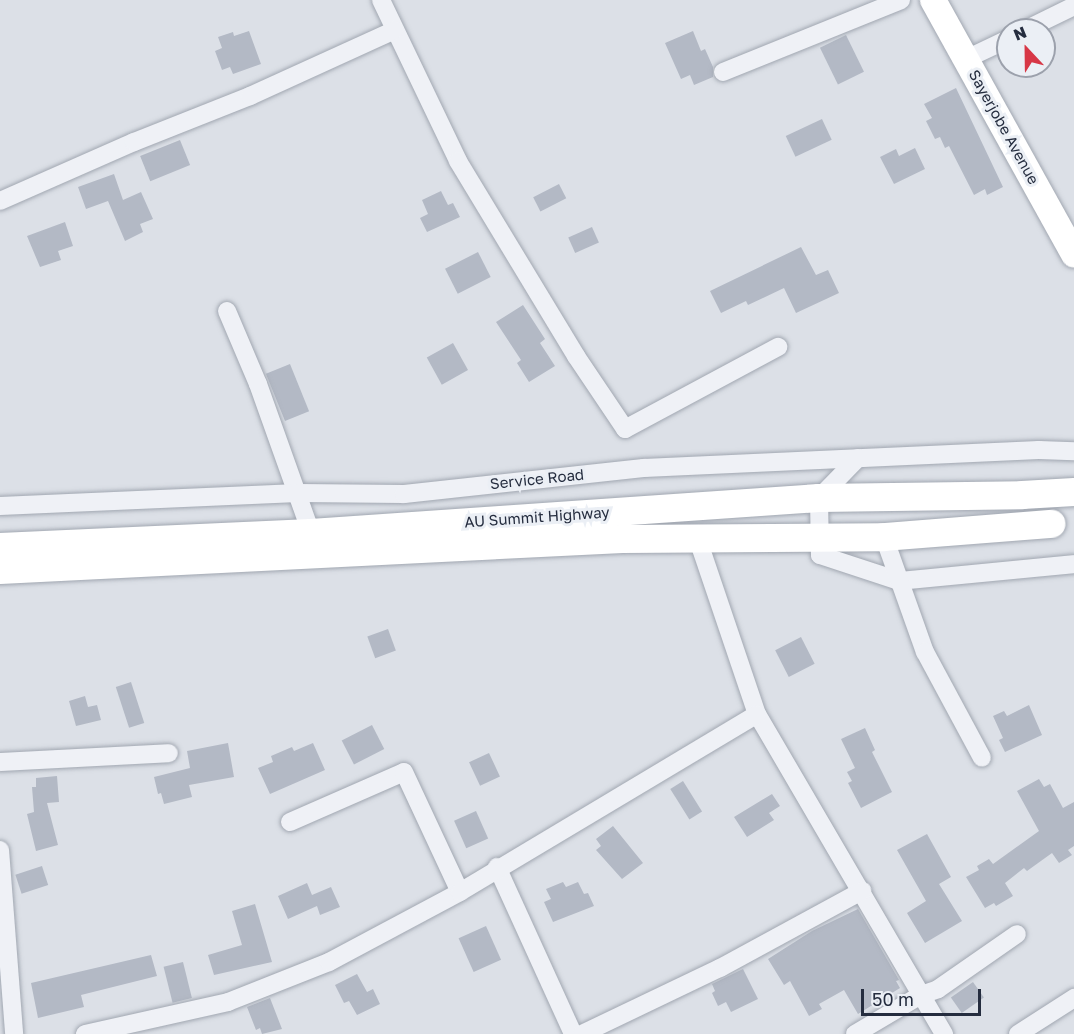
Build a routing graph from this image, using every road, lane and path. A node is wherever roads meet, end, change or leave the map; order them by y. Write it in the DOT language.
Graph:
graph roads {
  1 [pos="381,0"];
  2 [pos="902,0"];
  3 [pos="933,0"];
  4 [pos="1074,6"];
  5 [pos="1050,18"];
  6 [pos="395,30"];
  7 [pos="996,45"];
  8 [pos="966,59"];
  9 [pos="723,72"];
  10 [pos="0,201"];
  11 [pos="1074,254"];
  12 [pos="227,310"];
  13 [pos="778,347"];
  14 [pos="1074,452"];
  15 [pos="858,458"];
  16 [pos="1074,492"];
  17 [pos="298,493"];
  18 [pos="819,498"];
  19 [pos="0,506"];
  20 [pos="1051,524"];
  21 [pos="311,533"];
  22 [pos="884,537"];
  23 [pos="821,538"];
  24 [pos="698,540"];
  25 [pos="0,547"];
  26 [pos="1074,564"];
  27 [pos="0,570"];
  28 [pos="899,581"];
  29 [pos="757,714"];
  30 [pos="169,753"];
  31 [pos="982,758"];
  32 [pos="0,762"];
  33 [pos="290,822"];
  34 [pos="0,850"];
  35 [pos="497,867"];
  36 [pos="861,891"];
  37 [pos="460,892"];
  38 [pos="1017,934"];
  39 [pos="4,959"];
  40 [pos="921,995"];
  41 [pos="1074,998"];
  42 [pos="14,1034"];
  43 [pos="85,1034"];
  44 [pos="573,1034"];
  45 [pos="582,1034"];
  46 [pos="855,1034"];
  47 [pos="944,1034"];
  48 [pos="1018,1034"];
  1 -- 6 [label="street"];
  2 -- 9 [label="street"];
  3 -- 8 [label="street, Sayerjobe Avenue"];
  4 -- 5 [label="street"];
  6 -- 10 [label="street"];
  6 -- 13 [label="street"];
  7 -- 8 [label="street"];
  8 -- 11 [label="street, Sayerjobe Avenue"];
  12 -- 17 [label="street"];
  14 -- 15 [label="street, Service Road"];
  15 -- 17 [label="street, Service Road"];
  15 -- 18 [label="street"];
  16 -- 18 [label="main road, AU Summit Highway"];
  17 -- 19 [label="street, Service Road"];
  17 -- 21 [label="street"];
  18 -- 21 [label="main road, AU Summit Highway"];
  18 -- 23 [label="street"];
  20 -- 22 [label="main road, AU Summit Highway"];
  21 -- 25 [label="main road, AU Summit Highway"];
  22 -- 23 [label="main road, AU Summit Highway"];
  22 -- 28 [label="street"];
  23 -- 24 [label="main road, AU Summit Highway"];
  23 -- 28 [label="street"];
  24 -- 27 [label="main road, AU Summit Highway"];
  24 -- 29 [label="street"];
  26 -- 28 [label="street"];
  28 -- 31 [label="street"];
  29 -- 35 [label="street"];
  29 -- 36 [label="street"];
  30 -- 32 [label="street"];
  33 -- 37 [label="street"];
  34 -- 39 [label="street"];
  35 -- 37 [label="street"];
  35 -- 44 [label="street"];
  36 -- 40 [label="street"];
  36 -- 45 [label="street"];
  37 -- 43 [label="street"];
  38 -- 40 [label="street"];
  39 -- 42 [label="street"];
  40 -- 46 [label="street"];
  40 -- 47 [label="street"];
  41 -- 48 [label="street"];
}
